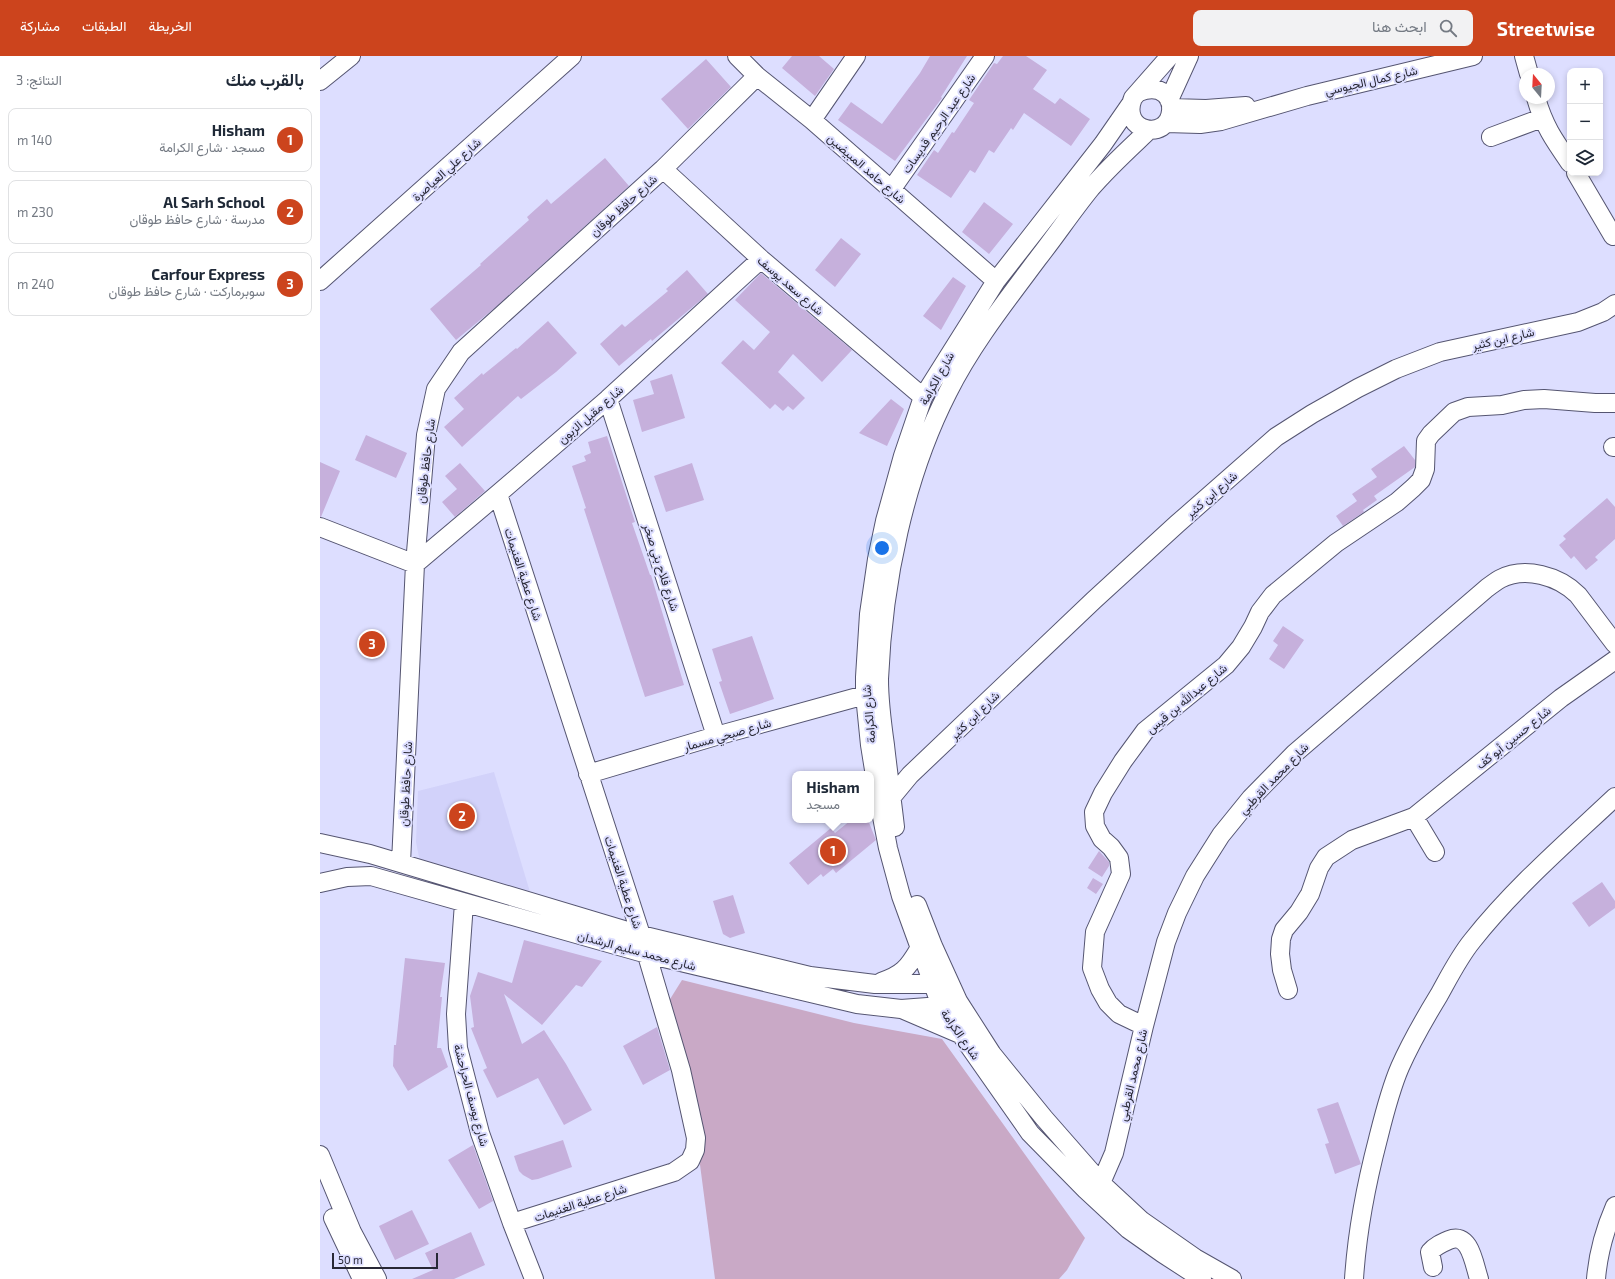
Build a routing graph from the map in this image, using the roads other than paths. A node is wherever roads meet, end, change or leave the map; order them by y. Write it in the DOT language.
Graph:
graph roads {
  1 [pos="351,56"];
  2 [pos="572,56"];
  3 [pos="738,56"];
  4 [pos="856,56"];
  5 [pos="985,56"];
  6 [pos="1170,56"];
  7 [pos="1189,56"];
  8 [pos="1472,56"];
  9 [pos="1524,56"];
  10 [pos="1527,68"];
  11 [pos="757,76"];
  12 [pos="320,81"];
  13 [pos="1134,99"];
  14 [pos="1538,104"];
  15 [pos="1169,110"];
  16 [pos="1542,118"];
  17 [pos="812,120"];
  18 [pos="1149,130"];
  19 [pos="1491,137"];
  20 [pos="1567,160"];
  21 [pos="663,169"];
  22 [pos="1578,176"];
  23 [pos="891,190"];
  24 [pos="1614,236"];
  25 [pos="761,259"];
  26 [pos="320,281"];
  27 [pos="996,281"];
  28 [pos="1615,304"];
  29 [pos="923,397"];
  30 [pos="608,399"];
  31 [pos="1615,403"];
  32 [pos="498,494"];
  33 [pos="320,527"];
  34 [pos="415,564"];
  35 [pos="1615,644"];
  36 [pos="1615,660"];
  37 [pos="865,695"];
  38 [pos="716,736"];
  39 [pos="588,774"];
  40 [pos="1615,797"];
  41 [pos="885,799"];
  42 [pos="1414,817"];
  43 [pos="320,843"];
  44 [pos="1435,852"];
  45 [pos="401,863"];
  46 [pos="320,883"];
  47 [pos="464,903"];
  48 [pos="641,935"];
  49 [pos="919,949"];
  50 [pos="647,954"];
  51 [pos="875,984"];
  52 [pos="942,984"];
  53 [pos="1288,990"];
  54 [pos="958,1001"];
  55 [pos="941,1006"];
  56 [pos="901,1009"];
  57 [pos="1144,1026"];
  58 [pos="960,1034"];
  59 [pos="320,1155"];
  60 [pos="1101,1183"];
  61 [pos="320,1188"];
  62 [pos="1615,1206"];
  63 [pos="512,1223"];
  64 [pos="1433,1267"];
  65 [pos="362,1279"];
  66 [pos="377,1279"];
  67 [pos="534,1279"];
  68 [pos="1202,1279"];
  69 [pos="1232,1279"];
  70 [pos="1354,1279"];
  71 [pos="1479,1279"];
  72 [pos="1596,1279"];
  1 -- 12 [label="street"];
  2 -- 26 [label="street, شارع علي العياصرة"];
  3 -- 11 [label="street, شارع حامد المبيضين"];
  4 -- 17 [label="street"];
  5 -- 23 [label="street, شارع عبد الرحيم قديسات"];
  6 -- 13 [label="street, شارع الكرامة"];
  7 -- 15 [label="street"];
  8 -- 15 [label="street, شارع كمال الجيوسي"];
  9 -- 10 [label="street"];
  11 -- 17 [label="street, شارع حامد المبيضين"];
  11 -- 21 [label="street, شارع حافظ طوقان"];
  13 -- 15 [label="street"];
  13 -- 18 [label="street"];
  13 -- 27 [label="street, شارع الكرامة"];
  14 -- 16 [label="street"];
  15 -- 18 [label="street"];
  16 -- 19 [label="street"];
  16 -- 20 [label="street"];
  17 -- 23 [label="street, شارع حامد المبيضين"];
  18 -- 41 [label="street, شارع الكرامة"];
  21 -- 25 [label="street, شارع سعد يوسف"];
  21 -- 34 [label="street, شارع حافظ طوقان"];
  22 -- 24 [label="street"];
  23 -- 27 [label="street, شارع حامد المبيضين"];
  25 -- 29 [label="street, شارع سعد يوسف"];
  25 -- 30 [label="street, شارع مقبل الزبون"];
  27 -- 29 [label="street, شارع الكرامة"];
  28 -- 41 [label="street, شارع ابن كثير"];
  29 -- 37 [label="street, شارع الكرامة"];
  30 -- 32 [label="street, شارع مقبل الزبون"];
  30 -- 38 [label="street, شارع فلاح بني صخر"];
  31 -- 57 [label="street, شارع عبدالله بن قيس"];
  32 -- 34 [label="street, شارع مقبل الزبون"];
  32 -- 39 [label="street, شارع عطية الغنيمات"];
  33 -- 34 [label="street"];
  34 -- 45 [label="street, شارع حافظ طوقان"];
  35 -- 57 [label="street, شارع محمد القرطبي"];
  36 -- 42 [label="street, شارع حسين أبو كف"];
  37 -- 38 [label="street, شارع صبحي مسمار"];
  37 -- 41 [label="street, شارع الكرامة"];
  38 -- 39 [label="street, شارع صبحي مسمار"];
  39 -- 48 [label="street, شارع عطية الغنيمات"];
  40 -- 70 [label="street"];
  41 -- 49 [label="street, شارع الكرامة"];
  41 -- 52 [label="street, شارع الكرامة"];
  42 -- 44 [label="street"];
  42 -- 53 [label="street, شارع حسين أبو كف"];
  43 -- 45 [label="street, شارع محمد سليم الرشدان"];
  45 -- 48 [label="street, شارع محمد سليم الرشدان"];
  46 -- 47 [label="street, شارع محمد سليم الرشدان"];
  47 -- 50 [label="street, شارع محمد سليم الرشدان"];
  47 -- 63 [label="street, شارع يوسف الحراحشة"];
  48 -- 50 [label="street, شارع عطية الغنيمات"];
  48 -- 51 [label="street, شارع محمد سليم الرشدان"];
  49 -- 51 [label="street"];
  49 -- 52 [label="street, شارع الكرامة"];
  50 -- 56 [label="street, شارع محمد سليم الرشدان"];
  50 -- 63 [label="street, شارع عطية الغنيمات"];
  51 -- 52 [label="street, شارع محمد سليم الرشدان"];
  52 -- 54 [label="street, شارع الكرامة"];
  52 -- 55 [label="street, شارع الكرامة"];
  54 -- 55 [label="street, شارع محمد سليم الرشدان"];
  54 -- 60 [label="street, شارع الكرامة"];
  55 -- 56 [label="street, شارع محمد سليم الرشدان"];
  55 -- 58 [label="street, شارع الكرامة"];
  56 -- 58 [label="street"];
  57 -- 60 [label="street, شارع محمد القرطبي"];
  58 -- 68 [label="street, شارع الكرامة"];
  59 -- 66 [label="street"];
  60 -- 69 [label="street, شارع الكرامة"];
  61 -- 65 [label="street"];
  62 -- 72 [label="street"];
  63 -- 67 [label="street, شارع يوسف الحراحشة"];
  64 -- 71 [label="street"];
}
